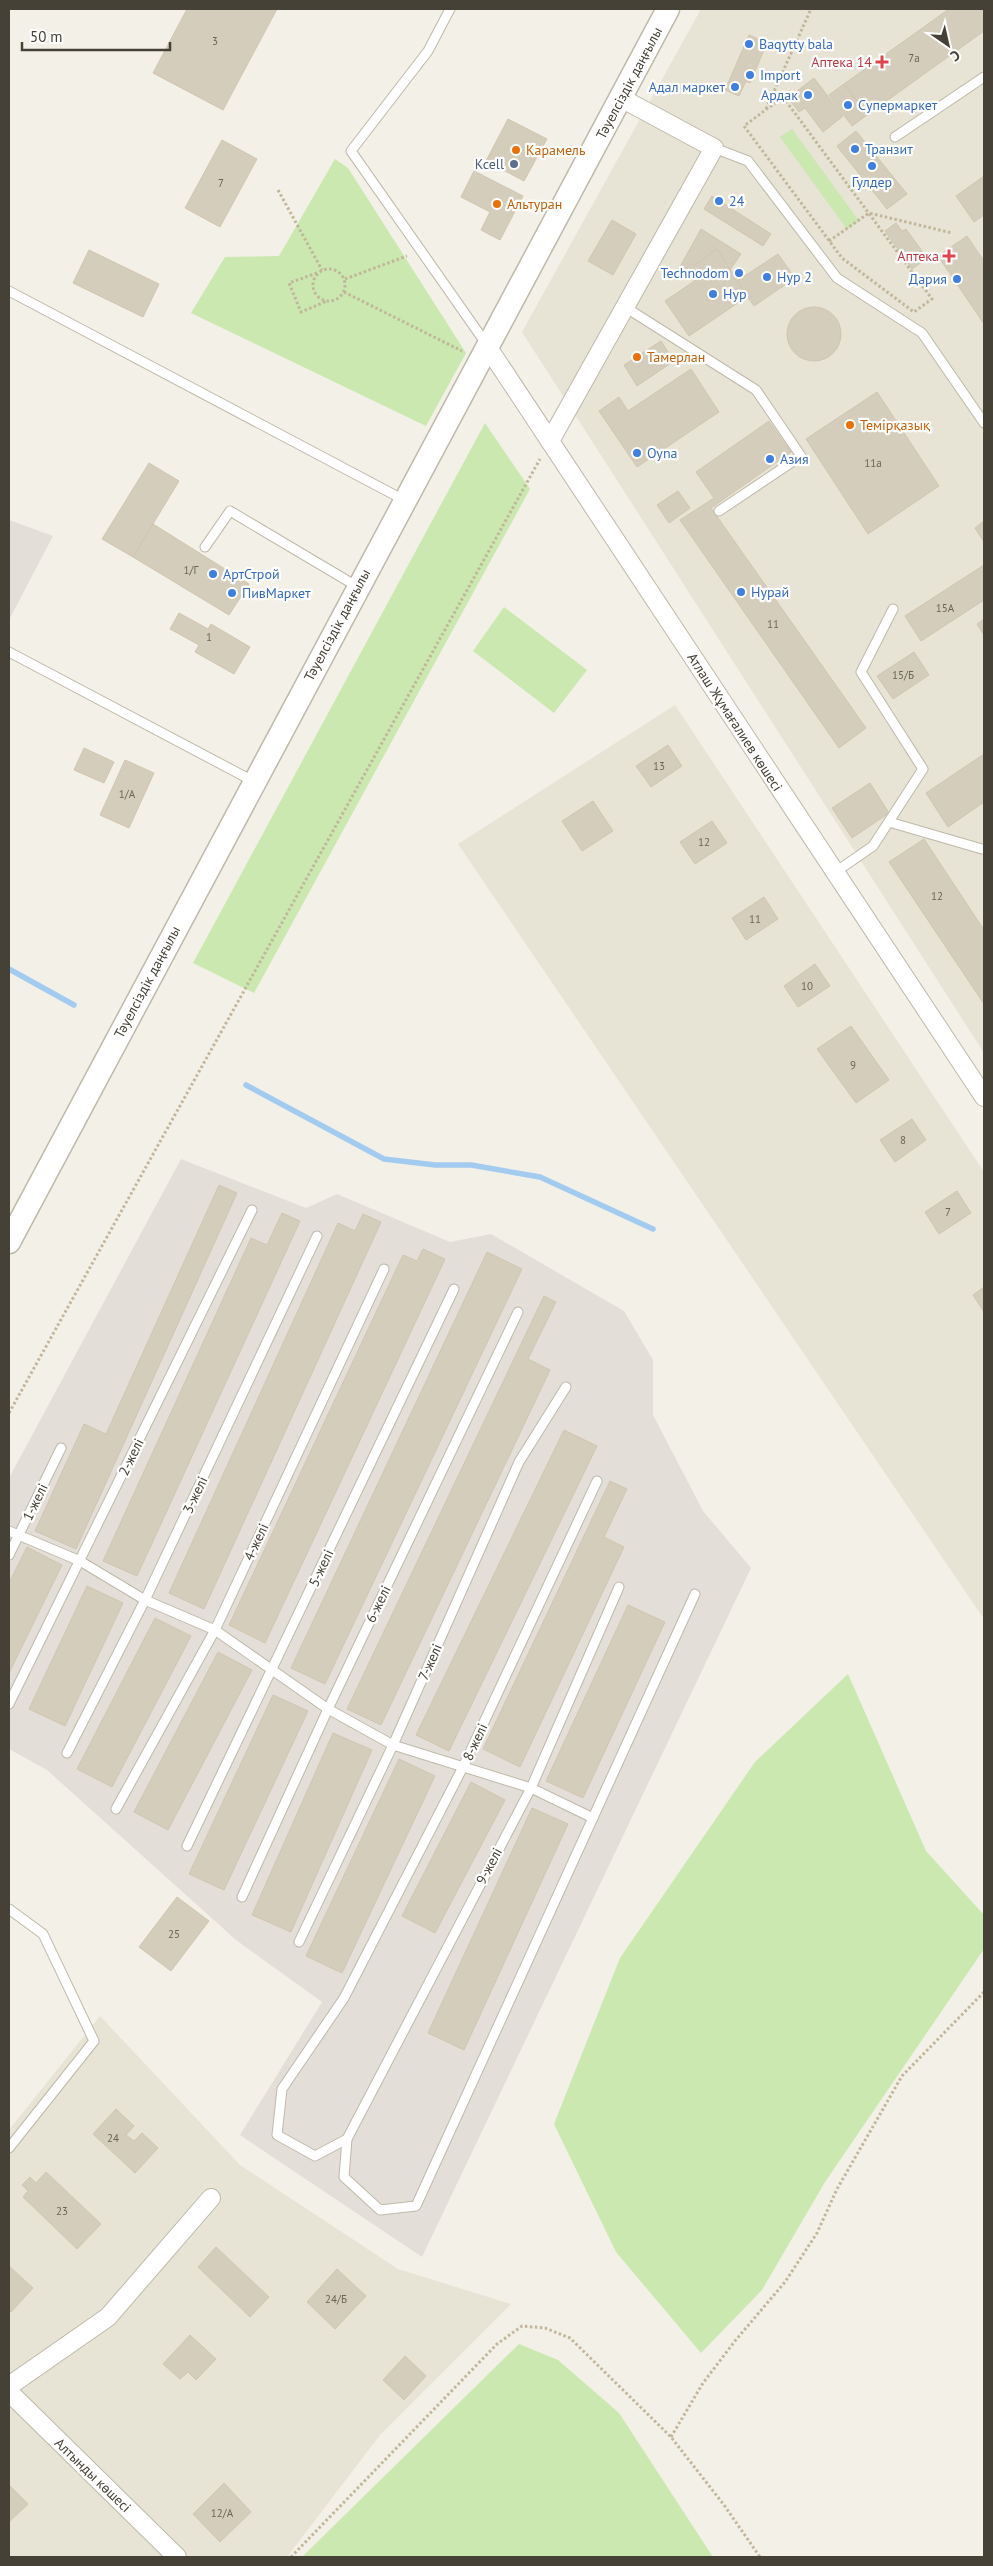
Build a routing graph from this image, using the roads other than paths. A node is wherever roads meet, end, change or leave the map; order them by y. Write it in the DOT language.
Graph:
graph roads {
  1 [pos="450,9"];
  2 [pos="668,9"];
  3 [pos="984,76"];
  4 [pos="621,98"];
  5 [pos="895,137"];
  6 [pos="714,148"];
  7 [pos="9,290"];
  8 [pos="625,307"];
  9 [pos="484,352"];
  10 [pos="984,422"];
  11 [pos="550,441"];
  12 [pos="404,500"];
  13 [pos="719,511"];
  14 [pos="205,547"];
  15 [pos="358,587"];
  16 [pos="893,609"];
  17 [pos="9,652"];
  18 [pos="253,781"];
  19 [pos="889,822"];
  20 [pos="984,850"];
  21 [pos="834,873"];
  22 [pos="984,1098"];
  23 [pos="252,1210"];
  24 [pos="317,1236"];
  25 [pos="9,1242"];
  26 [pos="384,1269"];
  27 [pos="454,1289"];
  28 [pos="518,1312"];
  29 [pos="566,1387"];
  30 [pos="61,1448"];
  31 [pos="597,1481"];
  32 [pos="9,1531"];
  33 [pos="19,1534"];
  34 [pos="9,1555"];
  35 [pos="80,1561"];
  36 [pos="619,1587"];
  37 [pos="695,1594"];
  38 [pos="145,1600"];
  39 [pos="215,1630"];
  40 [pos="273,1669"];
  41 [pos="9,1704"];
  42 [pos="328,1709"];
  43 [pos="392,1745"];
  44 [pos="68,1753"];
  45 [pos="463,1767"];
  46 [pos="530,1788"];
  47 [pos="116,1809"];
  48 [pos="593,1818"];
  49 [pos="187,1846"];
  50 [pos="242,1897"];
  51 [pos="9,1909"];
  52 [pos="299,1942"];
  53 [pos="347,2139"];
  54 [pos="9,2148"];
  55 [pos="211,2198"];
  56 [pos="9,2386"];
  57 [pos="9,2392"];
  58 [pos="177,2557"];
  1 -- 9 [label="lane"];
  2 -- 4 [label="street, Тәуелсіздік даңғылы"];
  3 -- 5 [label="lane"];
  4 -- 6 [label="street"];
  4 -- 9 [label="street, Тәуелсіздік даңғылы"];
  6 -- 8 [label="street"];
  6 -- 10 [label="lane"];
  7 -- 12 [label="lane"];
  8 -- 11 [label="street"];
  8 -- 13 [label="lane"];
  9 -- 11 [label="street, Атлаш Жұмағалиев көшесі"];
  9 -- 12 [label="street, Тәуелсіздік даңғылы"];
  11 -- 21 [label="street, Атлаш Жұмағалиев көшесі"];
  12 -- 15 [label="street, Тәуелсіздік даңғылы"];
  14 -- 15 [label="lane"];
  15 -- 18 [label="street, Тәуелсіздік даңғылы"];
  16 -- 19 [label="lane"];
  17 -- 18 [label="lane"];
  18 -- 25 [label="street, Тәуелсіздік даңғылы"];
  19 -- 20 [label="lane"];
  19 -- 21 [label="lane"];
  21 -- 22 [label="street, Атлаш Жұмағалиев көшесі"];
  23 -- 35 [label="lane, 2-желі"];
  24 -- 38 [label="lane, 3-желі"];
  26 -- 39 [label="lane, 4-желі"];
  27 -- 40 [label="lane, 5-желі"];
  28 -- 42 [label="lane, 6-желі"];
  29 -- 43 [label="lane, 7-желі"];
  30 -- 33 [label="lane, 1-желі"];
  31 -- 45 [label="lane, 8-желі"];
  32 -- 33 [label="lane"];
  33 -- 34 [label="lane, 1-желі"];
  33 -- 35 [label="lane"];
  35 -- 38 [label="lane"];
  35 -- 41 [label="lane, 2-желі"];
  36 -- 46 [label="lane, 9-желі"];
  37 -- 48 [label="lane"];
  38 -- 39 [label="lane"];
  38 -- 44 [label="lane, 3-желі"];
  39 -- 40 [label="lane"];
  39 -- 47 [label="lane, 4-желі"];
  40 -- 42 [label="lane"];
  40 -- 49 [label="lane, 5-желі"];
  42 -- 43 [label="lane"];
  42 -- 50 [label="lane, 6-желі"];
  43 -- 45 [label="lane"];
  43 -- 52 [label="lane, 7-желі"];
  45 -- 46 [label="lane"];
  45 -- 53 [label="lane, 8-желі"];
  46 -- 48 [label="lane"];
  46 -- 53 [label="lane, 9-желі"];
  48 -- 53 [label="lane"];
  51 -- 54 [label="lane"];
  55 -- 56 [label="street"];
  57 -- 58 [label="street, Алтынды көшесі"];
}
